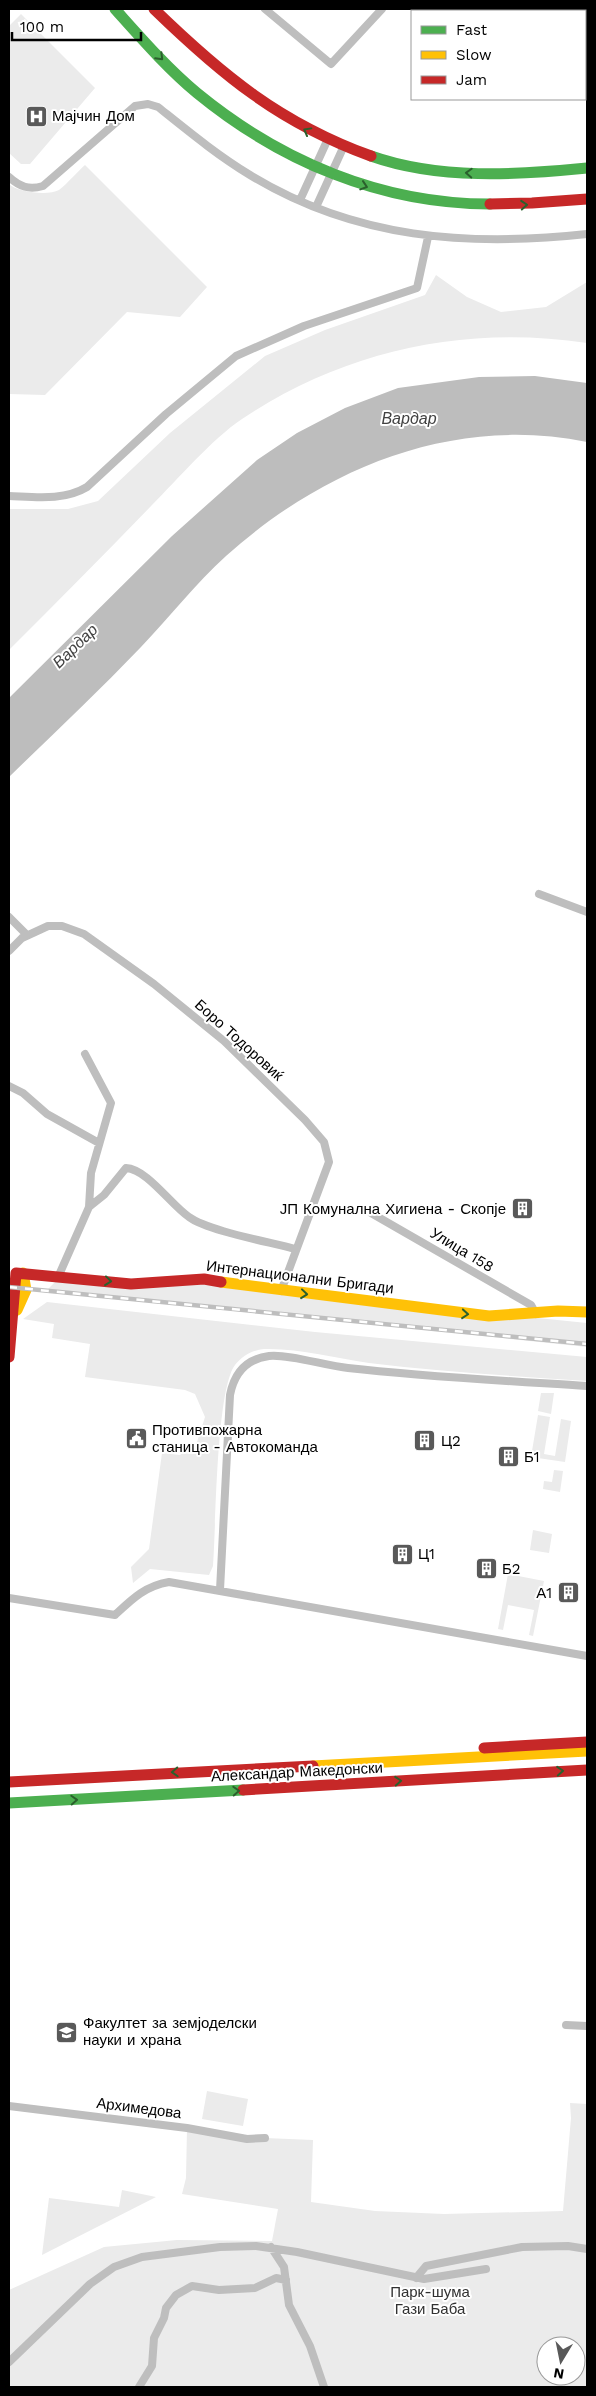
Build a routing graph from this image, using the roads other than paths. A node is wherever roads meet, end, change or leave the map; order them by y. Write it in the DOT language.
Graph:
graph roads {
  1 [pos="115,9"];
  2 [pos="154,9"];
  3 [pos="264,9"];
  4 [pos="382,9"];
  5 [pos="327,141"];
  6 [pos="343,148"];
  7 [pos="315,168"];
  8 [pos="587,168"];
  9 [pos="332,175"];
  10 [pos="9,177"];
  11 [pos="587,199"];
  12 [pos="300,200"];
  13 [pos="316,207"];
  14 [pos="587,234"];
  15 [pos="428,237"];
  16 [pos="9,496"];
  17 [pos="539,894"];
  18 [pos="587,912"];
  19 [pos="9,916"];
  20 [pos="27,935"];
  21 [pos="9,951"];
  22 [pos="85,1054"];
  23 [pos="9,1086"];
  24 [pos="99,1143"];
  25 [pos="89,1207"];
  26 [pos="371,1213"];
  27 [pos="296,1249"];
  28 [pos="16,1273"];
  29 [pos="59,1275"];
  30 [pos="26,1290"];
  31 [pos="281,1291"];
  32 [pos="587,1312"];
  33 [pos="536,1314"];
  34 [pos="13,1318"];
  35 [pos="9,1357"];
  36 [pos="587,1386"];
  37 [pos="220,1590"];
  38 [pos="9,1598"];
  39 [pos="587,1656"];
  40 [pos="587,1742"];
  41 [pos="587,1751"];
  42 [pos="433,1758"];
  43 [pos="587,1770"];
  44 [pos="9,1773"];
  45 [pos="61,1778"];
  46 [pos="9,1782"];
  47 [pos="9,1805"];
  48 [pos="566,2024"];
  49 [pos="587,2026"];
  50 [pos="9,2106"];
  51 [pos="265,2138"];
  52 [pos="271,2248"];
  53 [pos="587,2250"];
  54 [pos="486,2269"];
  55 [pos="416,2278"];
  56 [pos="286,2280"];
  57 [pos="9,2362"];
  58 [pos="139,2387"];
  59 [pos="324,2387"];
  1 -- 7 [label="street, one-way"];
  5 -- 2 [label="street, one-way"];
  3 -- 4 [label="street"];
  5 -- 6 [label="street"];
  5 -- 7 [label="street"];
  8 -- 6 [label="street, one-way"];
  6 -- 9 [label="street"];
  7 -- 9 [label="street"];
  7 -- 12 [label="street"];
  9 -- 11 [label="street, one-way"];
  9 -- 13 [label="street"];
  10 -- 12 [label="street"];
  12 -- 13 [label="street"];
  13 -- 15 [label="street"];
  14 -- 15 [label="street"];
  15 -- 16 [label="street"];
  17 -- 18 [label="street"];
  19 -- 20 [label="street"];
  20 -- 21 [label="street"];
  20 -- 27 [label="street, Боро Тодоровиќ"];
  22 -- 24 [label="street"];
  23 -- 24 [label="street"];
  24 -- 25 [label="street"];
  25 -- 27 [label="street"];
  25 -- 29 [label="street"];
  26 -- 33 [label="street, Улица 158"];
  27 -- 31 [label="street, Боро Тодоровиќ"];
  28 -- 29 [label="street, Интернационални Бригади"];
  28 -- 30 [label="street"];
  28 -- 34 [label="street"];
  29 -- 30 [label="street"];
  29 -- 31 [label="street, Интернационални Бригади, one-way"];
  30 -- 34 [label="street"];
  31 -- 33 [label="street, Интернационални Бригади, one-way"];
  32 -- 33 [label="street, Интернационални Бригади"];
  34 -- 35 [label="street"];
  36 -- 37 [label="street"];
  37 -- 38 [label="street"];
  37 -- 39 [label="street"];
  40 -- 42 [label="street"];
  41 -- 42 [label="street, Александар Македонски"];
  42 -- 45 [label="street, Александар Македонски, one-way"];
  47 -- 43 [label="street, Александар Македонски, one-way"];
  44 -- 45 [label="street"];
  45 -- 46 [label="street, Александар Македонски"];
  48 -- 49 [label="street"];
  50 -- 51 [label="street, Архимедова"];
  52 -- 55 [label="street"];
  52 -- 56 [label="street"];
  52 -- 57 [label="street"];
  53 -- 55 [label="street"];
  54 -- 55 [label="street"];
  56 -- 58 [label="street"];
  56 -- 59 [label="street"];
}
